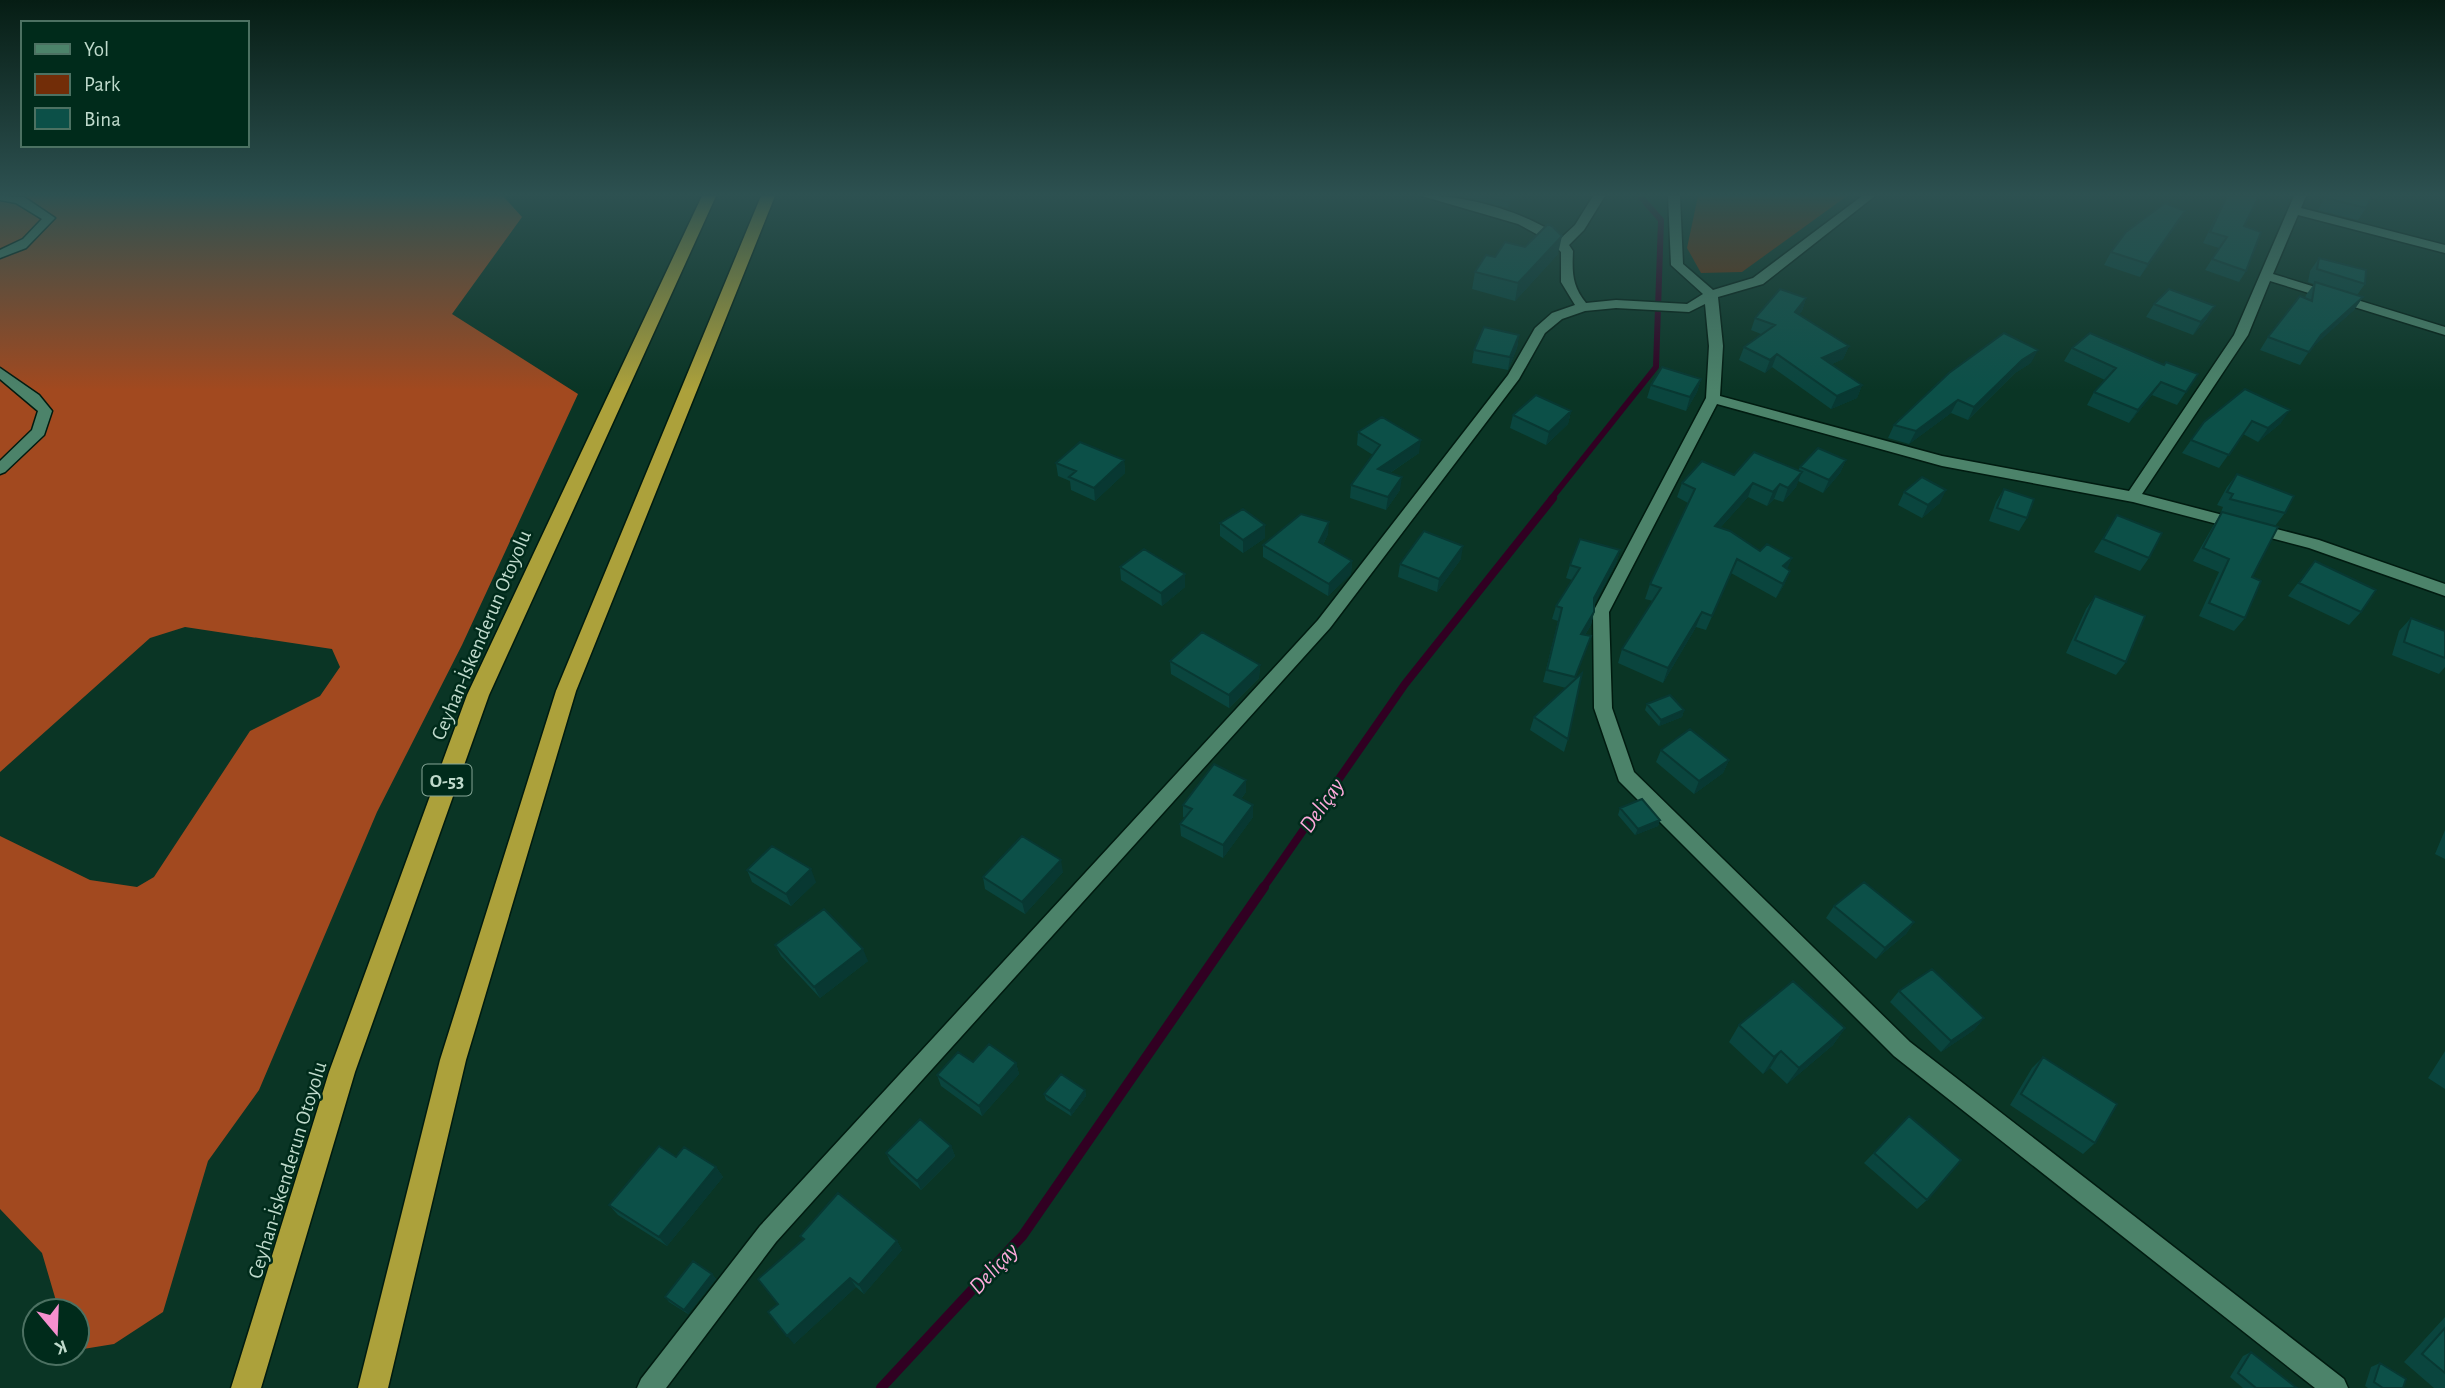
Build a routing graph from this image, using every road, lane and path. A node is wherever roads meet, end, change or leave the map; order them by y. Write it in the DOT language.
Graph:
graph roads {
  1 [pos="679,261"];
  2 [pos="742,261"];
  3 [pos="1567,261"];
  4 [pos="1677,261"];
  5 [pos="1784,261"];
  6 [pos="2272,261"];
  7 [pos="2266,276"];
  8 [pos="1711,295"];
  9 [pos="1583,307"];
  10 [pos="2445,331"];
  11 [pos="0,372"];
  12 [pos="1713,398"];
  13 [pos="0,469"];
  14 [pos="2133,497"];
  15 [pos="2445,590"];
  16 [pos="246,1388"];
  17 [pos="373,1388"];
  18 [pos="650,1388"];
  19 [pos="2335,1388"];
  1 -- 16 [label="highway, Ceyhan-İskenderun Otoyolu / O-53"];
  2 -- 17 [label="highway"];
  3 -- 9 [label="street"];
  4 -- 8 [label="street"];
  5 -- 8 [label="street"];
  6 -- 7 [label="street"];
  7 -- 10 [label="street"];
  7 -- 14 [label="street"];
  8 -- 9 [label="street"];
  8 -- 12 [label="street"];
  9 -- 18 [label="street"];
  11 -- 13 [label="street"];
  12 -- 14 [label="street"];
  12 -- 19 [label="street"];
  14 -- 15 [label="street"];
}
